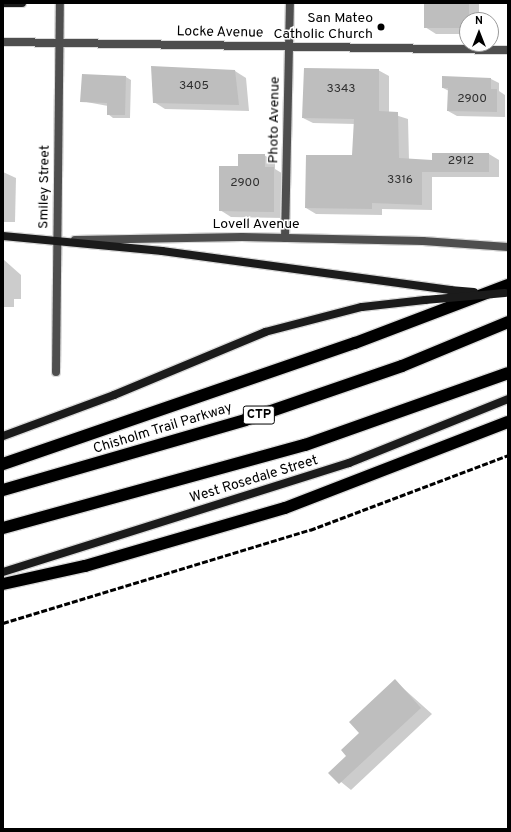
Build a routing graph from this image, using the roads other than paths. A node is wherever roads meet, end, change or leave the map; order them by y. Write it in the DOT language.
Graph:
graph roads {
  1 [pos="22,3"];
  2 [pos="60,3"];
  3 [pos="290,3"];
  4 [pos="3,4"];
  5 [pos="3,42"];
  6 [pos="59,43"];
  7 [pos="290,47"];
  8 [pos="508,50"];
  9 [pos="3,236"];
  10 [pos="285,238"];
  11 [pos="57,240"];
  12 [pos="508,247"];
  13 [pos="507,291"];
  14 [pos="508,322"];
  15 [pos="56,372"];
  16 [pos="508,373"];
  17 [pos="508,399"];
  18 [pos="508,422"];
  19 [pos="3,436"];
  20 [pos="3,464"];
  21 [pos="3,490"];
  22 [pos="3,528"];
  23 [pos="3,572"];
  24 [pos="3,584"];
  1 -- 4 [label="main road"];
  2 -- 6 [label="street, Smiley Street"];
  3 -- 7 [label="street, Photo Avenue"];
  5 -- 6 [label="street, Locke Avenue"];
  6 -- 7 [label="street, Locke Avenue"];
  6 -- 11 [label="street, Smiley Street"];
  7 -- 8 [label="street, Locke Avenue"];
  7 -- 10 [label="street, Photo Avenue"];
  9 -- 11 [label="main road, Lovell Avenue"];
  10 -- 11 [label="street, Lovell Avenue"];
  10 -- 12 [label="street, Lovell Avenue"];
  11 -- 13 [label="main road, bridge"];
  11 -- 15 [label="street, Smiley Street"];
  13 -- 19 [label="main road, bridge"];
  13 -- 20 [label="highway"];
  14 -- 21 [label="highway, Chisholm Trail Parkway / CTP"];
  16 -- 22 [label="highway"];
  17 -- 23 [label="main road, West Rosedale Street"];
  18 -- 24 [label="highway"];
}
